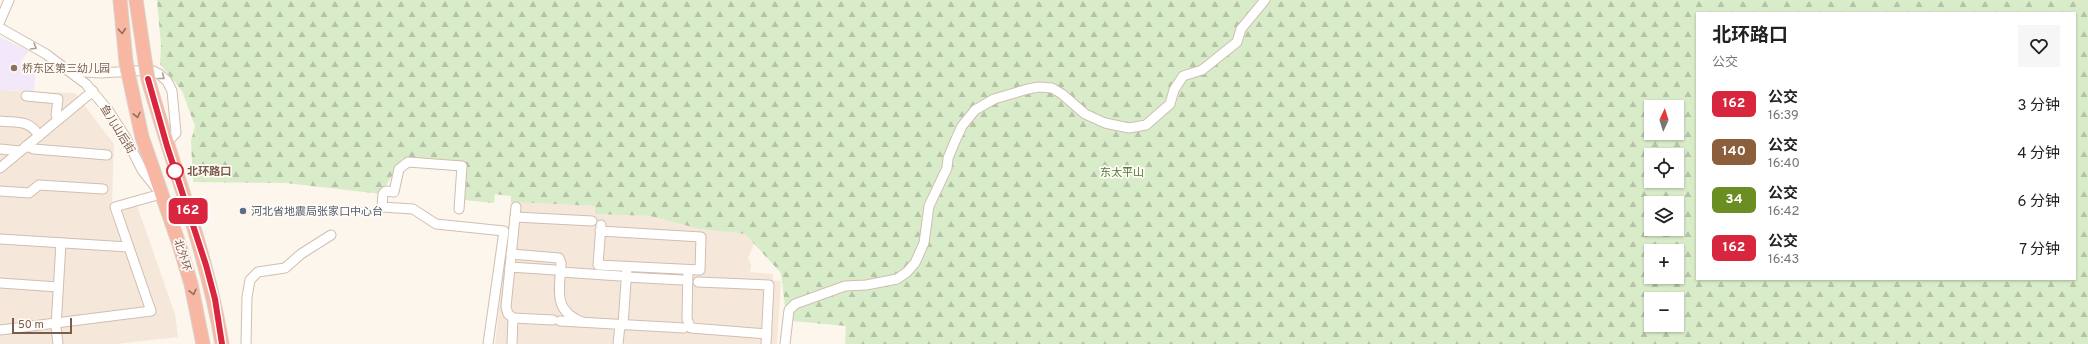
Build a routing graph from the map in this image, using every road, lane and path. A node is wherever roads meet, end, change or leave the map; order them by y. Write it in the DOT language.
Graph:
graph roads {
  1 [pos="9,0"];
  2 [pos="120,0"];
  3 [pos="136,0"];
  4 [pos="1265,0"];
  5 [pos="0,21"];
  6 [pos="0,28"];
  7 [pos="69,71"];
  8 [pos="93,91"];
  9 [pos="26,96"];
  10 [pos="59,119"];
  11 [pos="0,121"];
  12 [pos="164,135"];
  13 [pos="39,136"];
  14 [pos="23,148"];
  15 [pos="0,149"];
  16 [pos="107,155"];
  17 [pos="0,168"];
  18 [pos="103,189"];
  19 [pos="0,191"];
  20 [pos="161,194"];
  21 [pos="459,209"];
  22 [pos="592,221"];
  23 [pos="331,235"];
  24 [pos="0,239"];
  25 [pos="61,243"];
  26 [pos="128,247"];
  27 [pos="511,254"];
  28 [pos="510,267"];
  29 [pos="627,267"];
  30 [pos="688,270"];
  31 [pos="558,271"];
  32 [pos="623,276"];
  33 [pos="682,280"];
  34 [pos="698,282"];
  35 [pos="0,283"];
  36 [pos="58,287"];
  37 [pos="513,318"];
  38 [pos="56,322"];
  39 [pos="582,322"];
  40 [pos="621,325"];
  41 [pos="684,328"];
  42 [pos="0,330"];
  43 [pos="767,334"];
  44 [pos="58,344"];
  45 [pos="203,344"];
  46 [pos="222,344"];
  47 [pos="246,344"];
  48 [pos="488,344"];
  49 [pos="512,344"];
  50 [pos="618,344"];
  51 [pos="766,344"];
  52 [pos="785,344"];
  1 -- 5 [label="street"];
  2 -- 20 [label="highway, 北外环, one-way, bridge"];
  3 -- 12 [label="highway, 北外环, bridge"];
  4 -- 52 [label="street"];
  6 -- 7 [label="street, 鱼儿山后街, one-way"];
  7 -- 8 [label="street, 鱼儿山后街"];
  7 -- 12 [label="street, one-way"];
  8 -- 10 [label="street"];
  8 -- 20 [label="street, 鱼儿山后街"];
  9 -- 10 [label="street"];
  10 -- 13 [label="street"];
  11 -- 13 [label="street"];
  12 -- 46 [label="highway, 北外环"];
  13 -- 14 [label="street"];
  14 -- 15 [label="street"];
  14 -- 16 [label="street"];
  14 -- 17 [label="street"];
  18 -- 19 [label="street"];
  20 -- 26 [label="street"];
  20 -- 45 [label="highway, 北外环, one-way"];
  21 -- 48 [label="street"];
  22 -- 27 [label="street"];
  23 -- 47 [label="street"];
  24 -- 25 [label="street"];
  25 -- 26 [label="street"];
  25 -- 36 [label="street"];
  26 -- 38 [label="street"];
  27 -- 28 [label="street"];
  27 -- 31 [label="street"];
  28 -- 31 [label="street"];
  28 -- 37 [label="street"];
  29 -- 30 [label="street"];
  29 -- 30 [label="street"];
  29 -- 32 [label="street"];
  30 -- 43 [label="street"];
  31 -- 32 [label="street"];
  31 -- 39 [label="street"];
  32 -- 33 [label="street"];
  32 -- 40 [label="street"];
  34 -- 43 [label="street"];
  35 -- 36 [label="street"];
  36 -- 38 [label="street"];
  37 -- 39 [label="street"];
  37 -- 49 [label="street"];
  38 -- 42 [label="street"];
  38 -- 44 [label="street"];
  39 -- 40 [label="street"];
  40 -- 41 [label="street"];
  40 -- 50 [label="street"];
  43 -- 51 [label="street"];
}
